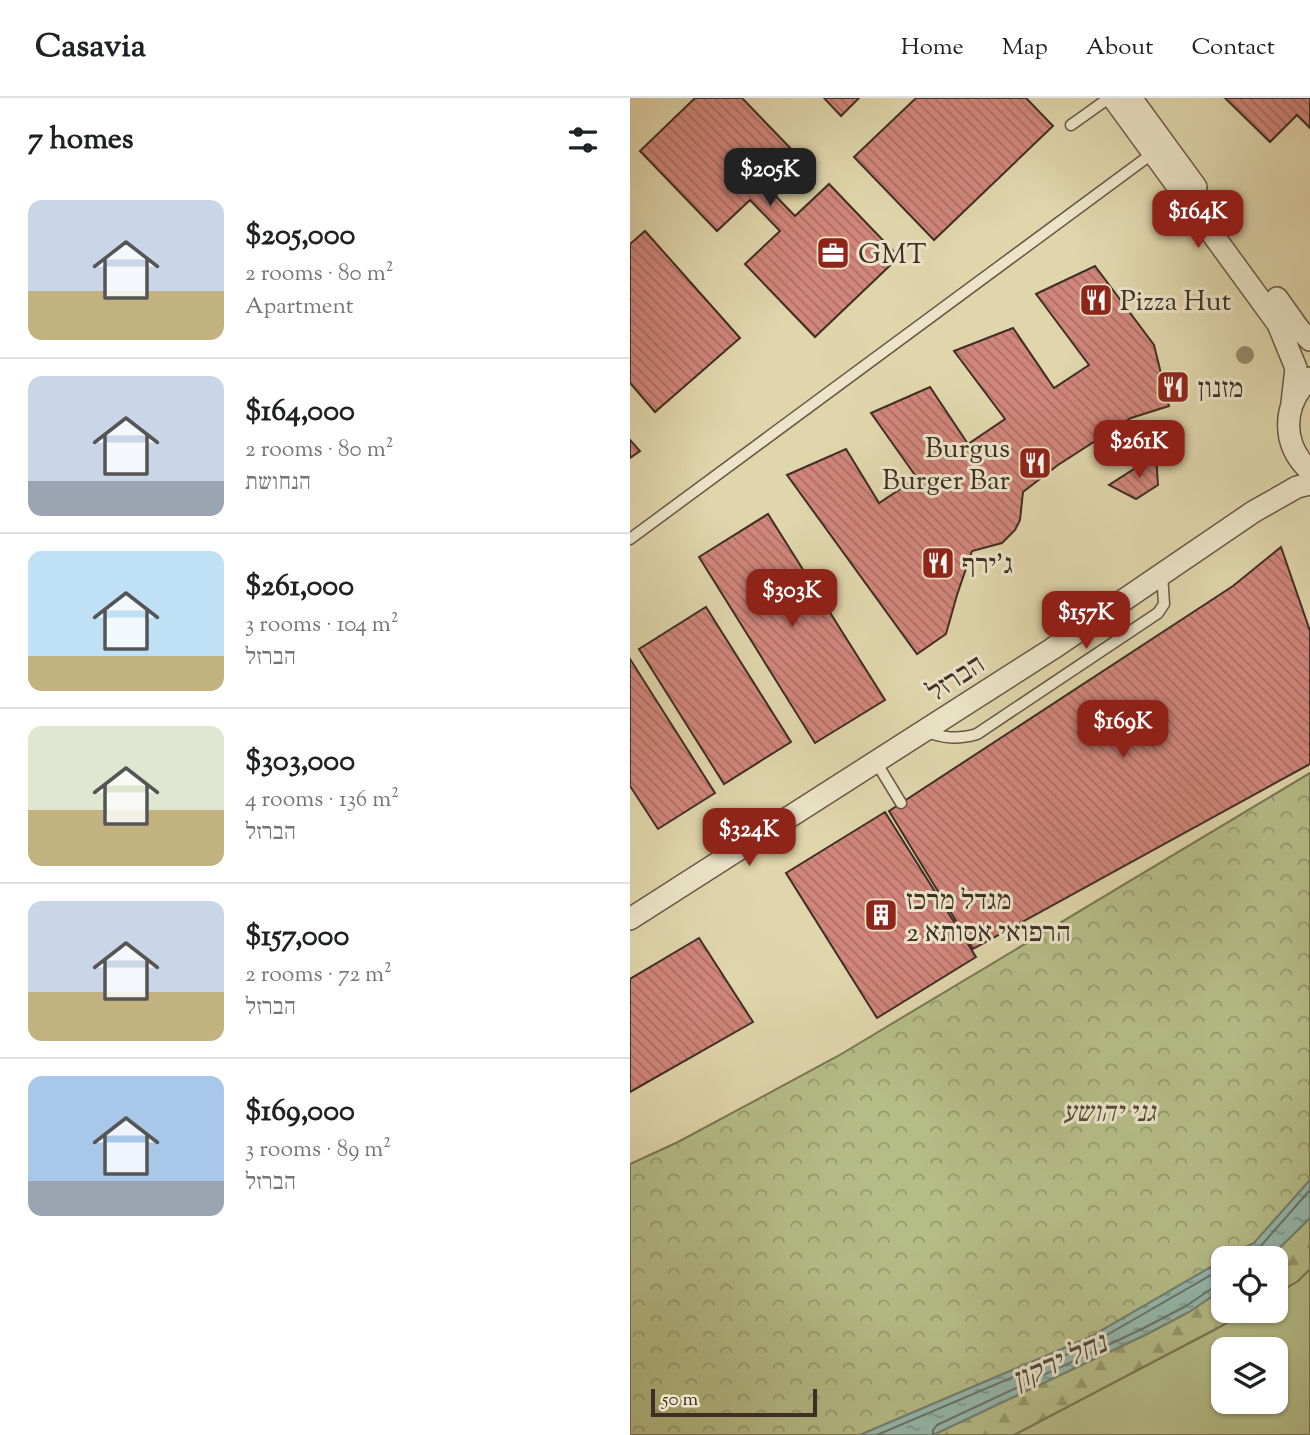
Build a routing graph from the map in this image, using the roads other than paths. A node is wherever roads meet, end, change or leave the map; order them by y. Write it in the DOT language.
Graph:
graph roads {
  1 [pos="1111,98"];
  2 [pos="1131,98"];
  3 [pos="1071,125"];
  4 [pos="1153,153"];
  5 [pos="1310,340"];
  6 [pos="1310,377"];
  7 [pos="1292,402"];
  8 [pos="1310,471"];
  9 [pos="1310,484"];
  10 [pos="630,539"];
  11 [pos="1162,574"];
  12 [pos="924,731"];
  13 [pos="876,762"];
  14 [pos="901,803"];
  15 [pos="630,919"];
  1 -- 3 [label="lane"];
  1 -- 4 [label="street"];
  2 -- 5 [label="street"];
  4 -- 7 [label="street"];
  4 -- 10 [label="lane"];
  6 -- 7 [label="street"];
  7 -- 8 [label="street"];
  9 -- 11 [label="street, הברזל"];
  11 -- 12 [label="street, הברזל"];
  11 -- 12 [label="lane"];
  12 -- 13 [label="street, הברזל"];
  13 -- 14 [label="lane"];
  13 -- 15 [label="street, הברזל"];
}
